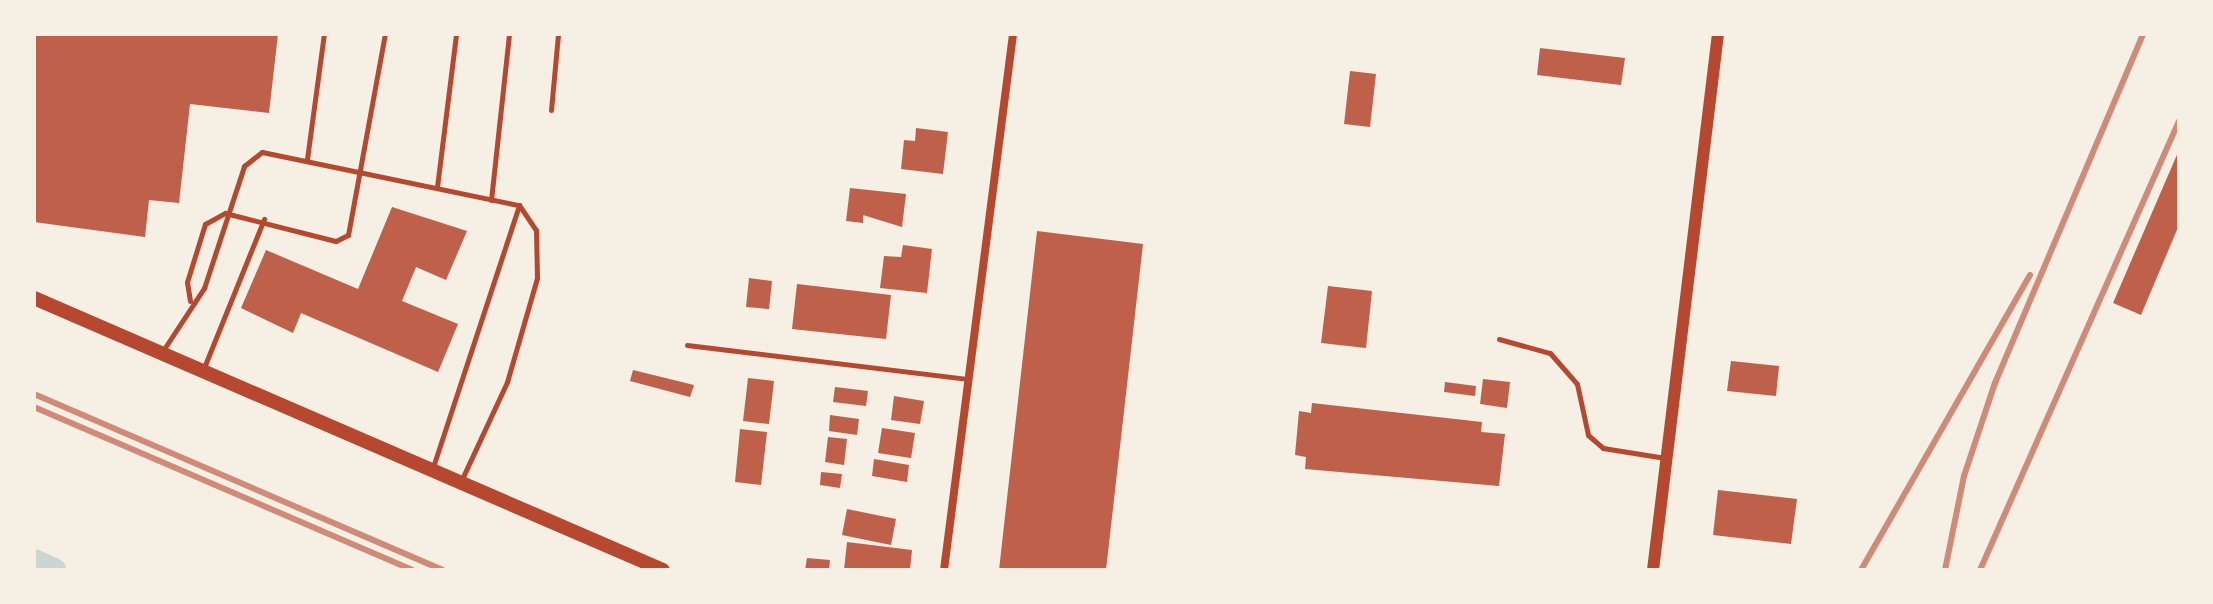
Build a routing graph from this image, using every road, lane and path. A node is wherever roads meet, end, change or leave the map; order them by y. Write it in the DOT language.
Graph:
graph roads {
  1 [pos="324,34"];
  2 [pos="385,34"];
  3 [pos="456,34"];
  4 [pos="509,34"];
  5 [pos="558,34"];
  6 [pos="1013,34"];
  7 [pos="1718,34"];
  8 [pos="551,110"];
  9 [pos="307,159"];
  10 [pos="364,171"];
  11 [pos="437,187"];
  12 [pos="491,200"];
  13 [pos="519,205"];
  14 [pos="225,213"];
  15 [pos="264,219"];
  16 [pos="34,298"];
  17 [pos="190,302"];
  18 [pos="1499,339"];
  19 [pos="687,345"];
  20 [pos="161,353"];
  21 [pos="202,371"];
  22 [pos="970,379"];
  23 [pos="1666,458"];
  24 [pos="432,470"];
  25 [pos="460,483"];
  26 [pos="663,570"];
  27 [pos="944,570"];
  28 [pos="1653,570"];
  1 -- 9 [label="lane"];
  2 -- 10 [label="lane"];
  3 -- 11 [label="lane"];
  4 -- 12 [label="lane"];
  5 -- 8 [label="lane"];
  6 -- 22 [label="street"];
  7 -- 23 [label="street"];
  9 -- 10 [label="lane"];
  9 -- 14 [label="lane"];
  10 -- 11 [label="lane"];
  10 -- 15 [label="lane"];
  11 -- 12 [label="lane"];
  12 -- 13 [label="lane"];
  13 -- 24 [label="lane"];
  13 -- 25 [label="lane"];
  14 -- 15 [label="lane"];
  14 -- 17 [label="lane"];
  14 -- 17 [label="lane"];
  15 -- 21 [label="lane"];
  16 -- 20 [label="main road"];
  17 -- 20 [label="lane"];
  18 -- 23 [label="lane"];
  19 -- 22 [label="lane"];
  20 -- 21 [label="main road"];
  21 -- 24 [label="main road"];
  22 -- 27 [label="street"];
  23 -- 28 [label="street"];
  24 -- 25 [label="main road"];
  25 -- 26 [label="main road"];
}
